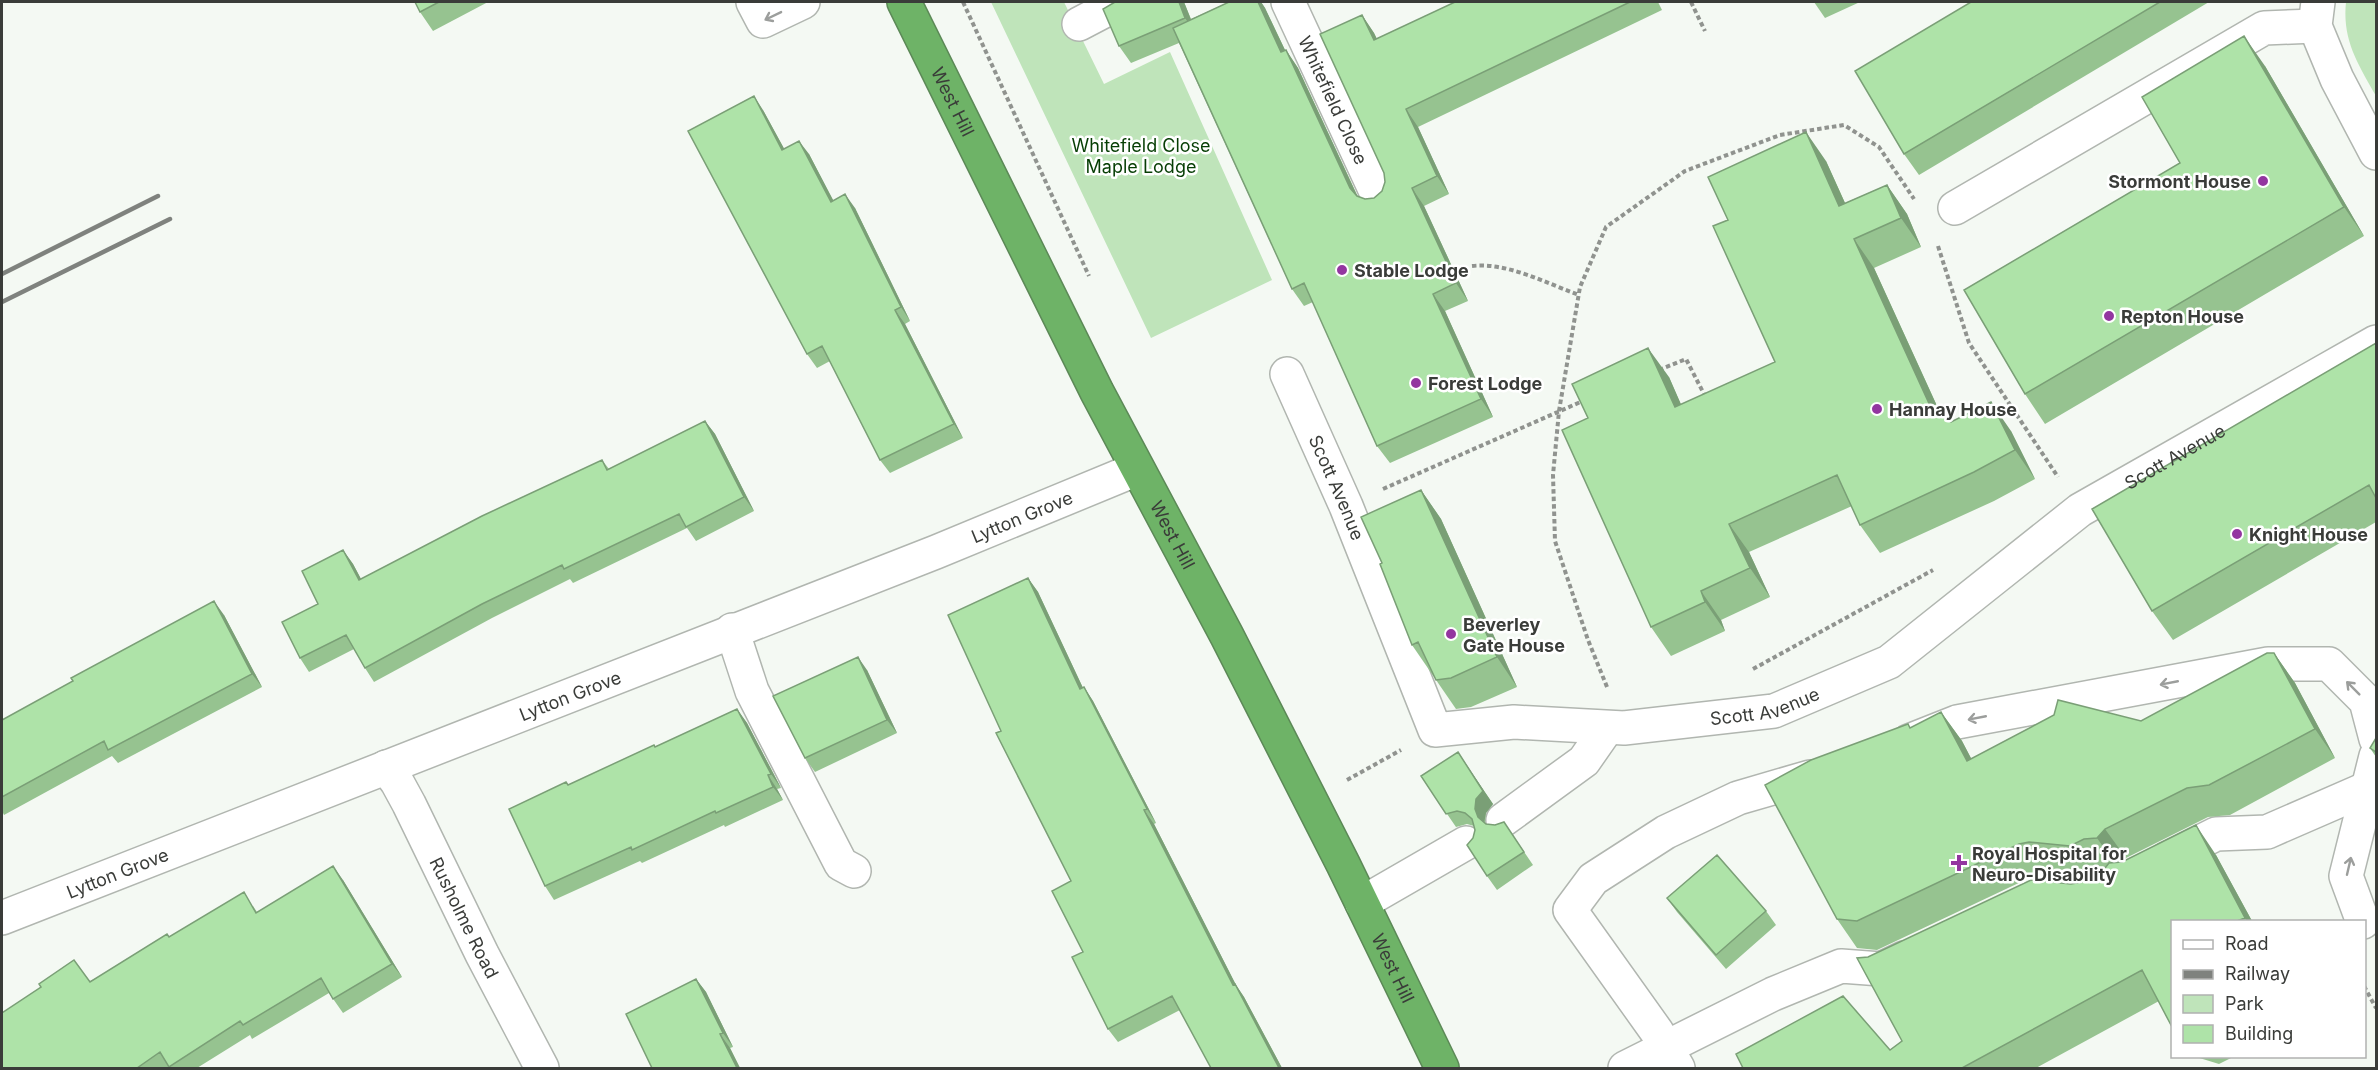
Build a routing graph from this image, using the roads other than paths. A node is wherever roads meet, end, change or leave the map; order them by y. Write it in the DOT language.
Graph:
graph roads {
  1 [pos="753,2"];
  2 [pos="803,2"];
  3 [pos="904,2"];
  4 [pos="1121,2"];
  5 [pos="1288,2"];
  6 [pos="2317,14"];
  7 [pos="1079,24"];
  8 [pos="2376,153"];
  9 [pos="1379,198"];
  10 [pos="1955,208"];
  11 [pos="2376,342"];
  12 [pos="1287,374"];
  13 [pos="1137,469"];
  14 [pos="732,630"];
  15 [pos="1615,728"];
  16 [pos="2376,740"];
  17 [pos="1879,752"];
  18 [pos="2376,756"];
  19 [pos="386,767"];
  20 [pos="1835,768"];
  21 [pos="2368,788"];
  22 [pos="1503,820"];
  23 [pos="1466,843"];
  24 [pos="2144,870"];
  25 [pos="854,871"];
  26 [pos="1362,903"];
  27 [pos="2,918"];
  28 [pos="2363,920"];
  29 [pos="2366,928"];
  30 [pos="2376,942"];
  31 [pos="1933,944"];
  32 [pos="1673,1058"];
  33 [pos="542,1068"];
  34 [pos="1442,1068"];
  35 [pos="1625,1068"];
  2 -- 1 [label="street, one-way"];
  3 -- 13 [label="highway, West Hill"];
  4 -- 7 [label="street"];
  5 -- 9 [label="street, Whitefield Close"];
  6 -- 8 [label="street"];
  6 -- 10 [label="street"];
  11 -- 15 [label="street, Scott Avenue"];
  12 -- 15 [label="street, Scott Avenue"];
  13 -- 14 [label="street, Lytton Grove"];
  13 -- 26 [label="highway, West Hill"];
  14 -- 19 [label="street, Lytton Grove"];
  14 -- 25 [label="street"];
  15 -- 22 [label="street"];
  16 -- 17 [label="street, one-way"];
  18 -- 21 [label="street"];
  19 -- 27 [label="street, Lytton Grove"];
  19 -- 33 [label="street, Rusholme Road"];
  20 -- 32 [label="street"];
  21 -- 24 [label="street"];
  28 -- 21 [label="street, one-way"];
  23 -- 26 [label="street"];
  26 -- 34 [label="highway, West Hill"];
  29 -- 30 [label="street"];
  31 -- 32 [label="street"];
  32 -- 35 [label="street"];
}
